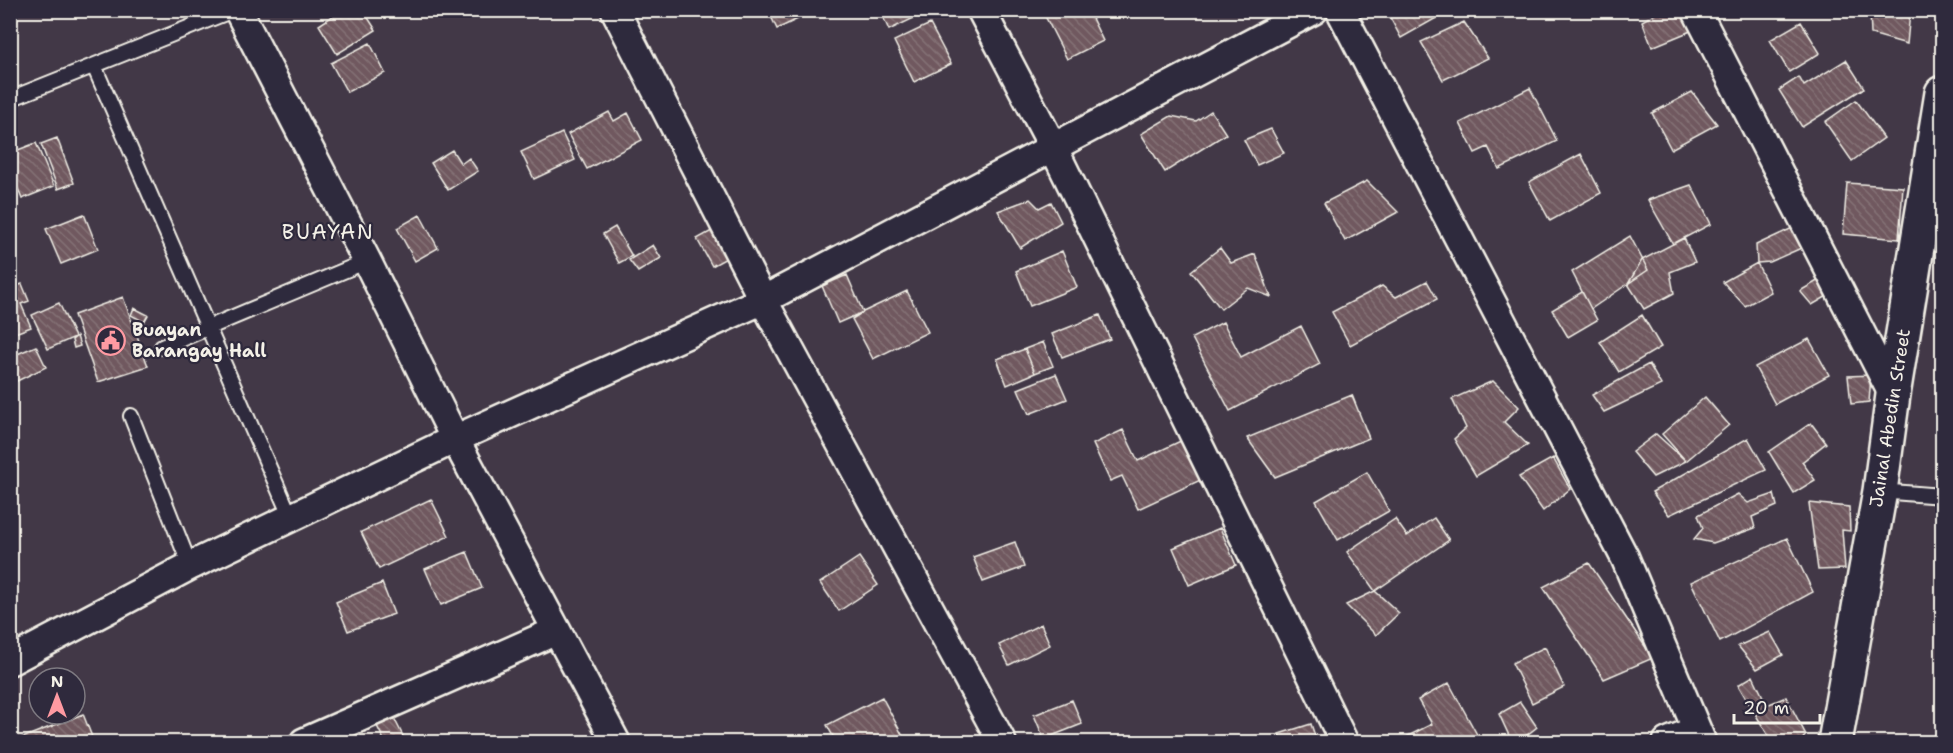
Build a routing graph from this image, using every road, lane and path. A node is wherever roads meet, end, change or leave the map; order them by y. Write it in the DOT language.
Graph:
graph roads {
  1 [pos="233,10"];
  2 [pos="238,10"];
  3 [pos="615,10"];
  4 [pos="981,10"];
  5 [pos="1314,10"];
  6 [pos="1340,10"];
  7 [pos="1696,10"];
  8 [pos="94,66"];
  9 [pos="10,99"];
  10 [pos="1941,109"];
  11 [pos="1053,147"];
  12 [pos="367,261"];
  13 [pos="764,300"];
  14 [pos="209,328"];
  15 [pos="162,347"];
  16 [pos="1893,395"];
  17 [pos="131,416"];
  18 [pos="455,439"];
  19 [pos="1880,491"];
  20 [pos="1942,496"];
  21 [pos="291,518"];
  22 [pos="190,566"];
  23 [pos="556,632"];
  24 [pos="10,661"];
  25 [pos="1699,736"];
  26 [pos="304,742"];
  27 [pos="616,742"];
  28 [pos="1002,742"];
  29 [pos="1344,742"];
  30 [pos="1667,742"];
  31 [pos="1835,742"];
  1 -- 8 [label="lane"];
  2 -- 12 [label="street"];
  3 -- 13 [label="street"];
  4 -- 11 [label="street"];
  5 -- 11 [label="street"];
  6 -- 25 [label="street"];
  7 -- 16 [label="street"];
  8 -- 9 [label="lane"];
  8 -- 14 [label="lane"];
  10 -- 16 [label="street, Jainal Abedin Street"];
  11 -- 13 [label="street"];
  11 -- 29 [label="street"];
  12 -- 14 [label="lane"];
  12 -- 18 [label="street"];
  13 -- 18 [label="street"];
  13 -- 28 [label="street"];
  14 -- 15 [label="lane"];
  14 -- 21 [label="lane"];
  16 -- 19 [label="street, Jainal Abedin Street"];
  17 -- 22 [label="lane"];
  18 -- 21 [label="street"];
  18 -- 23 [label="street"];
  19 -- 20 [label="lane"];
  19 -- 31 [label="street, Jainal Abedin Street"];
  21 -- 22 [label="street"];
  22 -- 24 [label="street"];
  23 -- 26 [label="street"];
  23 -- 27 [label="street"];
  25 -- 30 [label="street"];
}
